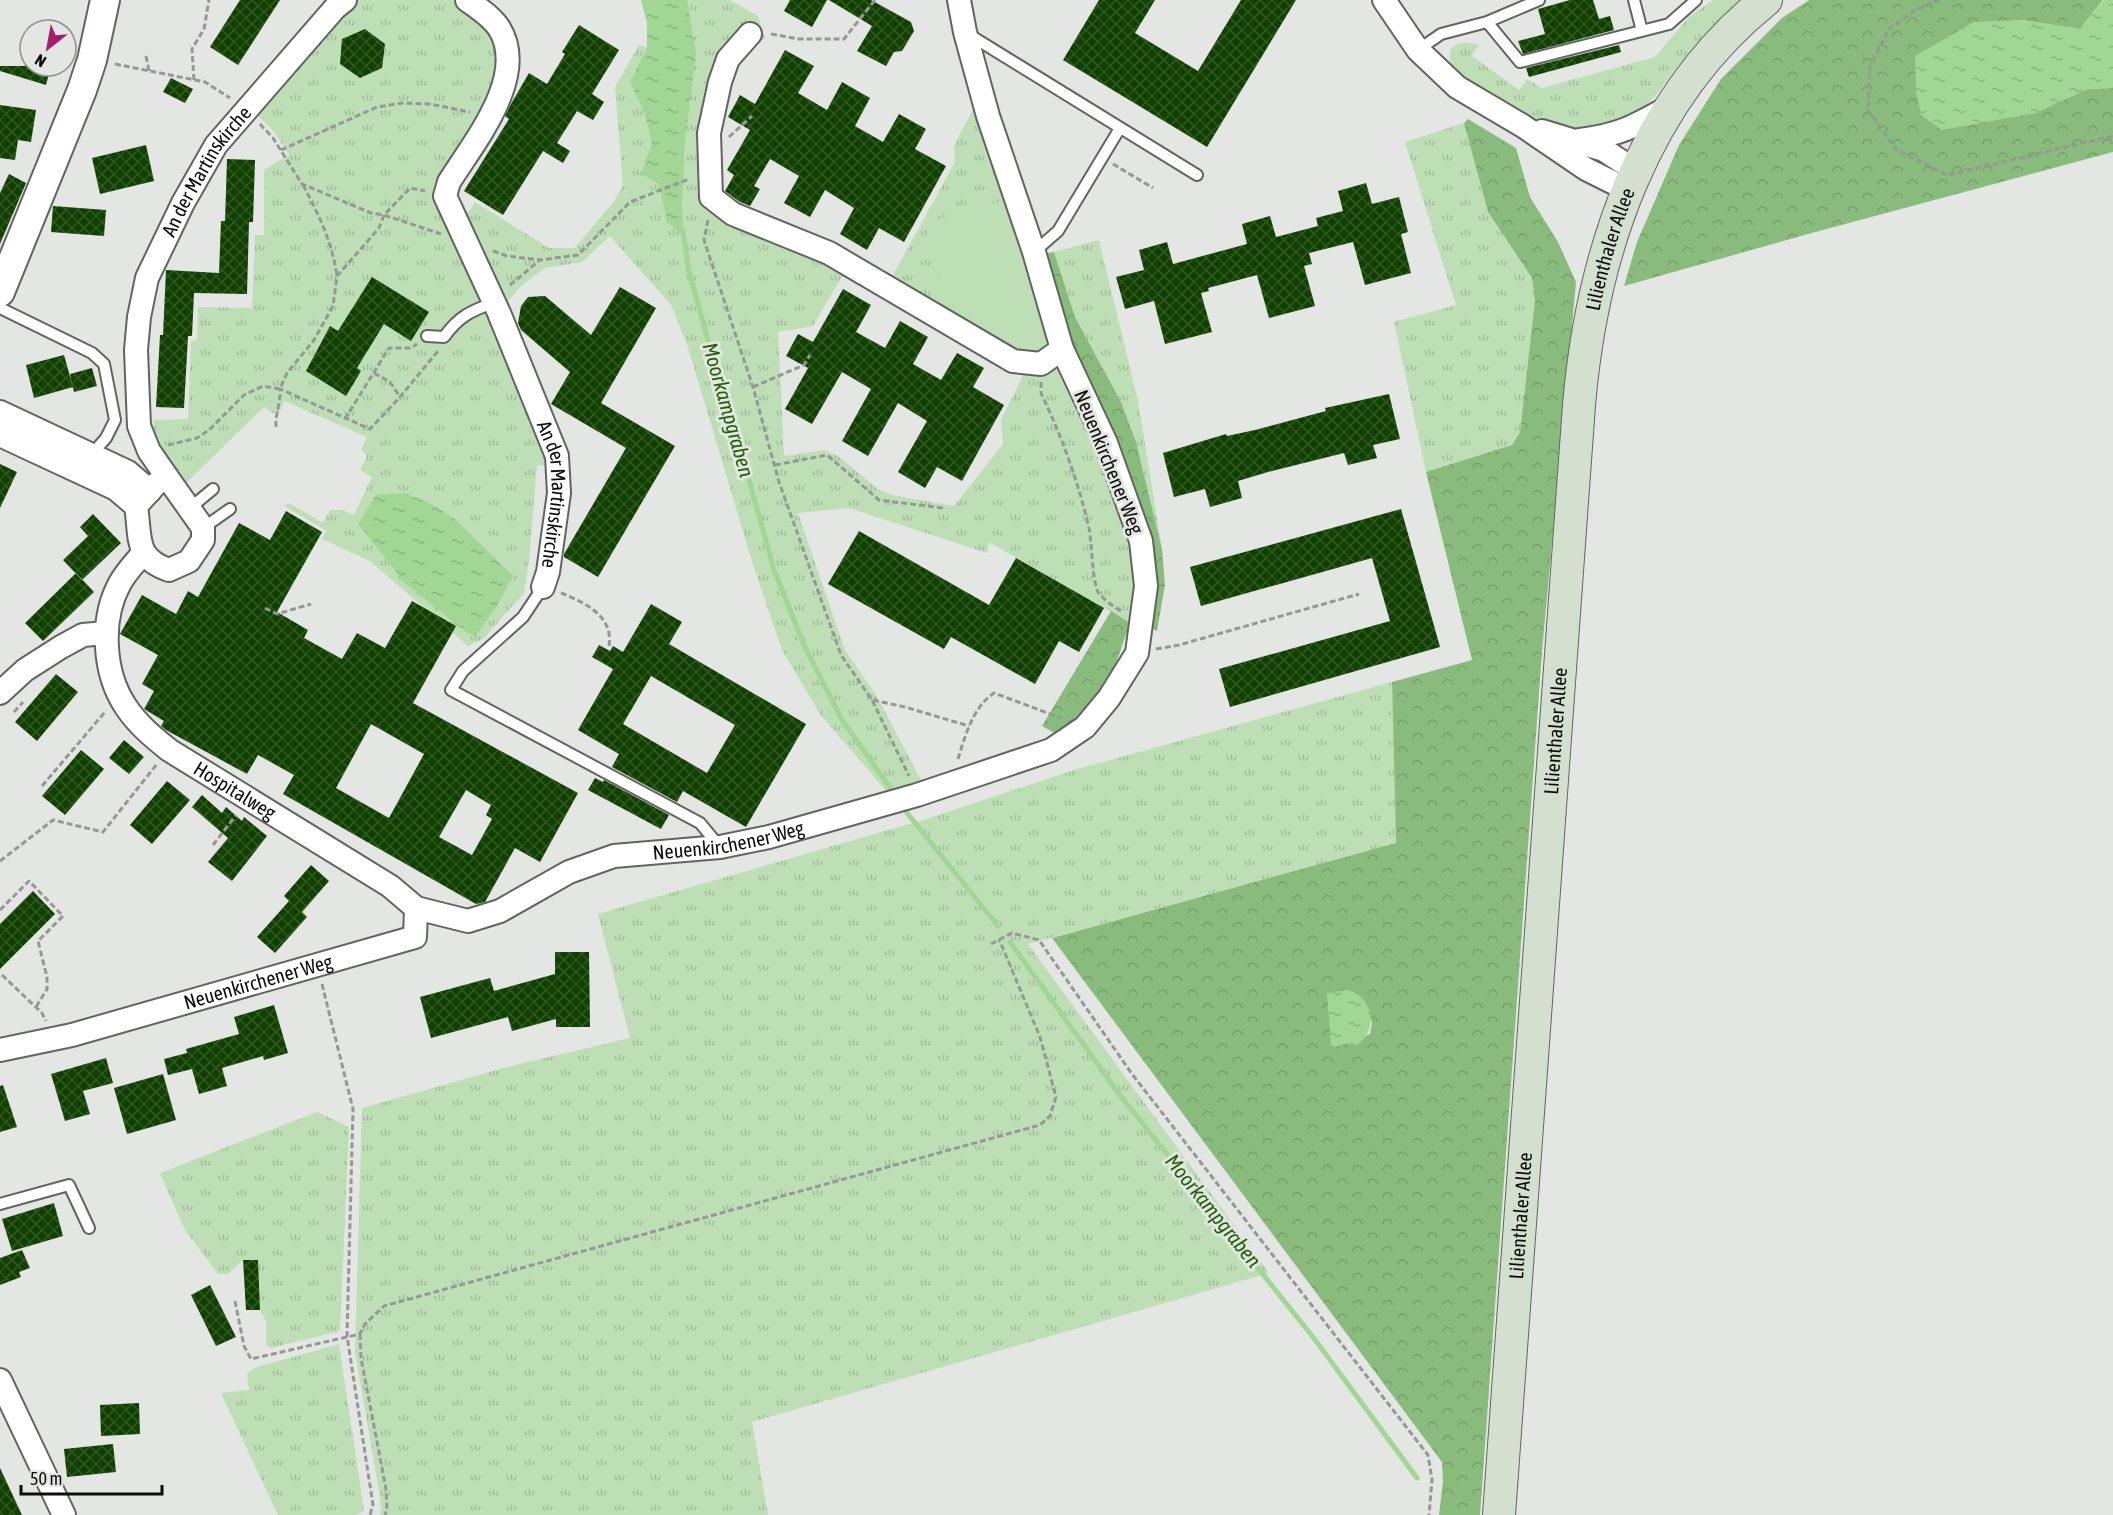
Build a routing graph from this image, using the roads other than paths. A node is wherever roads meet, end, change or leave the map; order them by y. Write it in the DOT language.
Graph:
graph roads {
  1 [pos="105,0"];
  2 [pos="345,0"];
  3 [pos="468,0"];
  4 [pos="959,0"];
  5 [pos="1384,0"];
  6 [pos="1539,0"];
  7 [pos="1634,0"];
  8 [pos="1696,0"];
  9 [pos="1766,0"];
  10 [pos="1487,22"];
  11 [pos="1642,31"];
  12 [pos="965,32"];
  13 [pos="750,34"];
  14 [pos="1418,50"];
  15 [pos="1670,106"];
  16 [pos="1523,126"];
  17 [pos="1120,128"];
  18 [pos="1577,141"];
  19 [pos="1197,175"];
  20 [pos="1632,181"];
  21 [pos="1034,252"];
  22 [pos="0,292"];
  23 [pos="495,302"];
  24 [pos="0,308"];
  25 [pos="427,336"];
  26 [pos="1062,349"];
  27 [pos="0,412"];
  28 [pos="0,435"];
  29 [pos="85,463"];
  30 [pos="213,489"];
  31 [pos="151,491"];
  32 [pos="190,508"];
  33 [pos="230,509"];
  34 [pos="203,528"];
  35 [pos="143,553"];
  36 [pos="543,587"];
  37 [pos="106,633"];
  38 [pos="0,693"];
  39 [pos="720,847"];
  40 [pos="416,908"];
  41 [pos="0,1050"];
  42 [pos="0,1204"];
  43 [pos="89,1228"];
  44 [pos="0,1380"];
  45 [pos="64,1515"];
  46 [pos="1499,1515"];
  1 -- 22 [label="street"];
  2 -- 31 [label="street, An der Martinskirche"];
  3 -- 23 [label="street, An der Martinskirche"];
  4 -- 12 [label="street, Neuenkirchener Weg"];
  5 -- 14 [label="street"];
  6 -- 10 [label="lane"];
  7 -- 11 [label="lane"];
  8 -- 11 [label="lane"];
  9 -- 15 [label="main road, Lilienthaler Allee"];
  10 -- 11 [label="lane"];
  10 -- 14 [label="lane"];
  12 -- 17 [label="lane"];
  12 -- 21 [label="street, Neuenkirchener Weg"];
  13 -- 26 [label="street"];
  14 -- 16 [label="street"];
  15 -- 18 [label="street"];
  15 -- 20 [label="main road, Lilienthaler Allee"];
  16 -- 18 [label="street"];
  16 -- 20 [label="street"];
  17 -- 19 [label="lane"];
  17 -- 21 [label="lane"];
  18 -- 20 [label="street"];
  20 -- 46 [label="main road, Lilienthaler Allee"];
  21 -- 26 [label="street, Neuenkirchener Weg"];
  23 -- 25 [label="lane"];
  23 -- 36 [label="street, An der Martinskirche"];
  24 -- 29 [label="lane"];
  26 -- 39 [label="street, Neuenkirchener Weg"];
  27 -- 29 [label="street"];
  28 -- 29 [label="street"];
  29 -- 31 [label="street"];
  30 -- 32 [label="lane"];
  31 -- 32 [label="street"];
  31 -- 35 [label="street"];
  32 -- 34 [label="street"];
  33 -- 34 [label="lane"];
  34 -- 35 [label="street"];
  35 -- 37 [label="street, Hospitalweg"];
  36 -- 39 [label="lane, An der Martinskirche"];
  37 -- 38 [label="street"];
  37 -- 40 [label="street, Hospitalweg"];
  39 -- 40 [label="street, Neuenkirchener Weg"];
  40 -- 41 [label="street, Neuenkirchener Weg"];
  42 -- 43 [label="lane"];
  44 -- 45 [label="street"];
}
